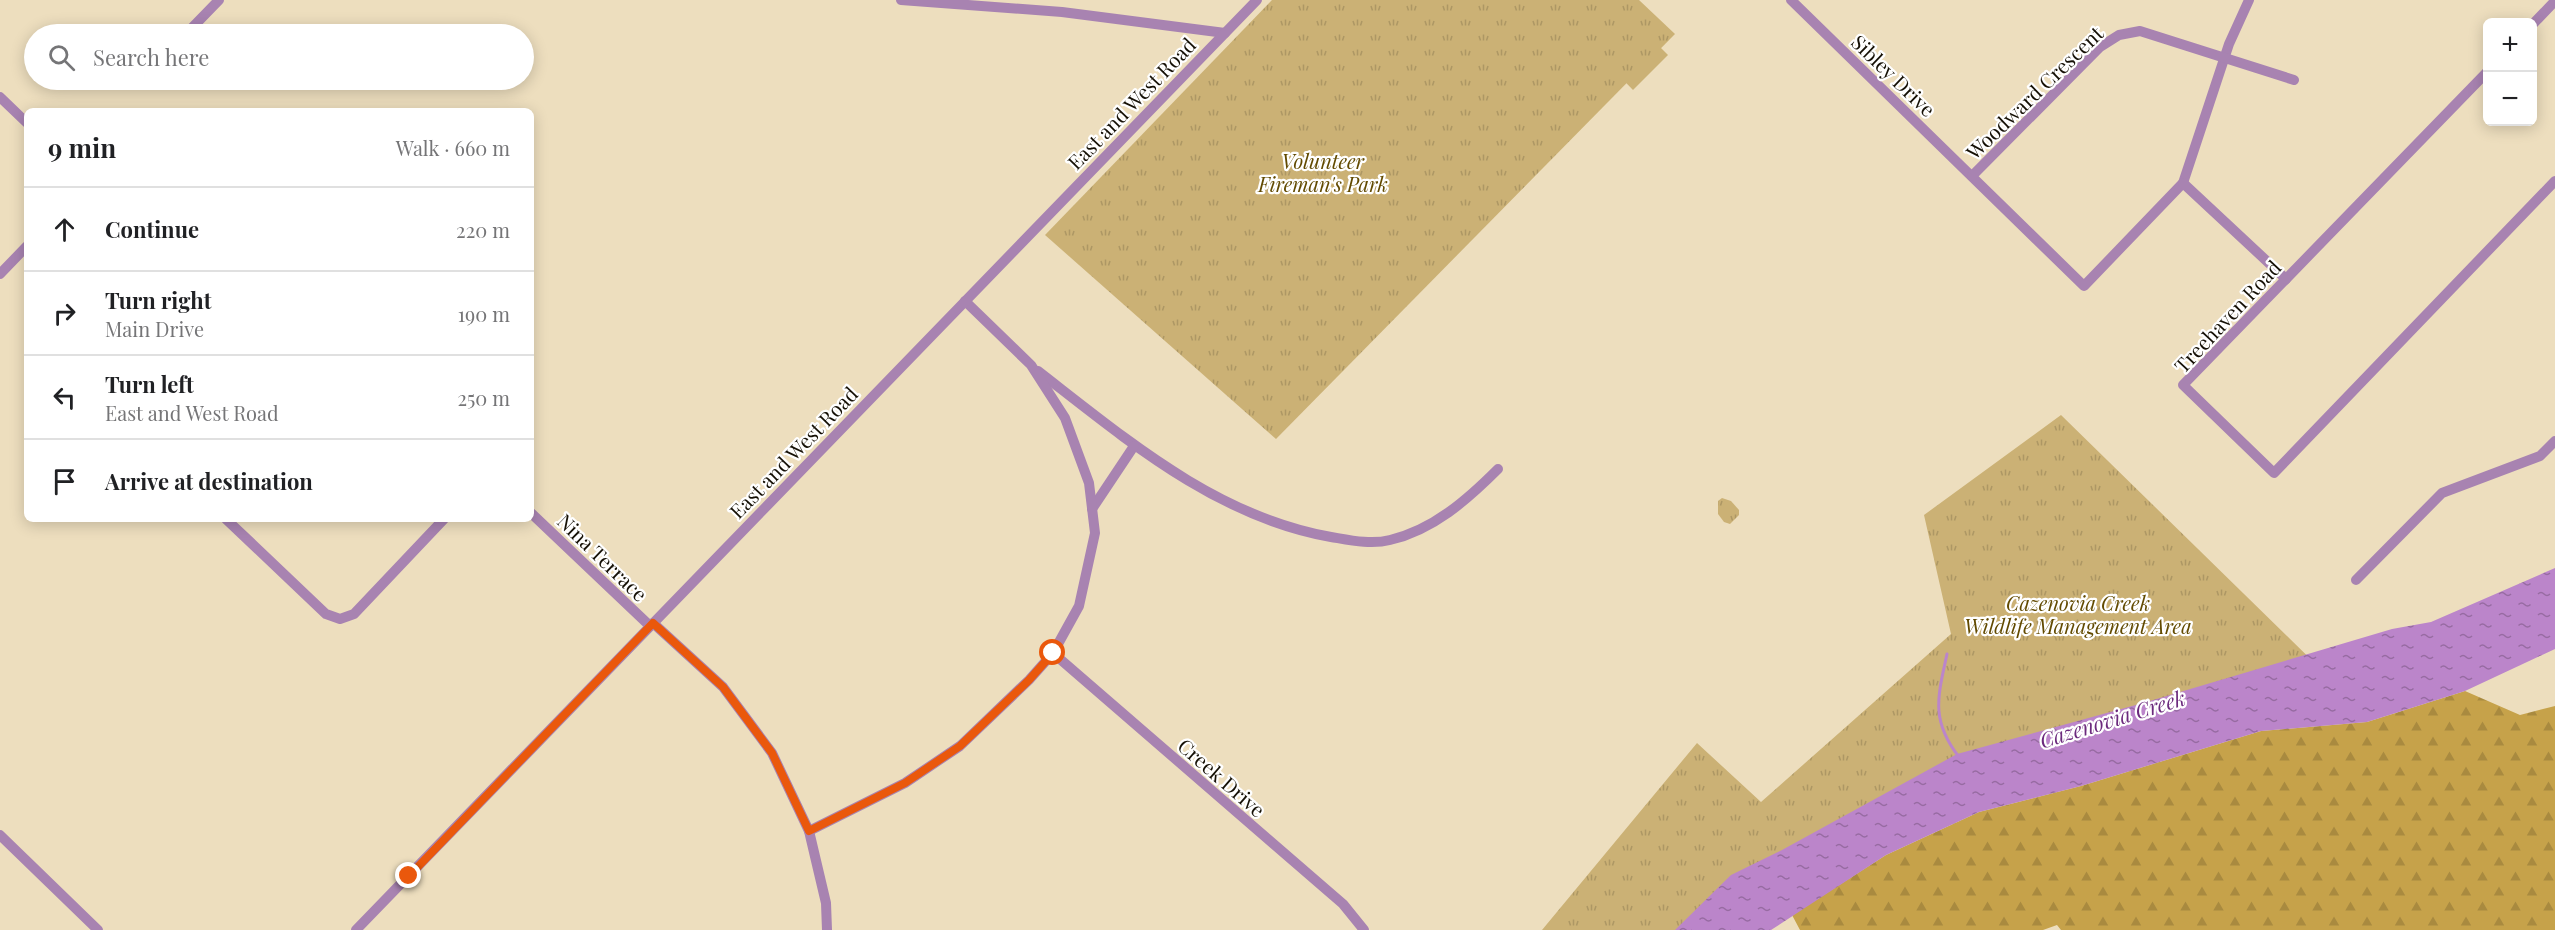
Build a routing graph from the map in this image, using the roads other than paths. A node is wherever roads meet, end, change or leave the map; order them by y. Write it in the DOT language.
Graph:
graph roads {
  1 [pos="219,0"];
  2 [pos="901,0"];
  3 [pos="1063,0"];
  4 [pos="1257,0"];
  5 [pos="1791,0"];
  6 [pos="2249,0"];
  7 [pos="2555,1"];
  8 [pos="1062,12"];
  9 [pos="2537,19"];
  10 [pos="196,24"];
  11 [pos="1224,33"];
  12 [pos="2224,58"];
  13 [pos="2486,72"];
  14 [pos="2294,80"];
  15 [pos="0,97"];
  16 [pos="24,120"];
  17 [pos="1972,176"];
  18 [pos="2555,181"];
  19 [pos="2183,183"];
  20 [pos="24,249"];
  21 [pos="0,274"];
  22 [pos="2286,279"];
  23 [pos="965,301"];
  24 [pos="1031,365"];
  25 [pos="2555,441"];
  26 [pos="1134,446"];
  27 [pos="1498,469"];
  28 [pos="1092,509"];
  29 [pos="534,516"];
  30 [pos="229,522"];
  31 [pos="441,522"];
  32 [pos="2356,580"];
  33 [pos="652,625"];
  34 [pos="1053,653"];
  35 [pos="809,831"];
  36 [pos="0,835"];
  37 [pos="98,930"];
  38 [pos="356,930"];
  39 [pos="826,930"];
  40 [pos="1364,930"];
  1 -- 10 [label="street"];
  2 -- 8 [label="street"];
  3 -- 8 [label="street"];
  4 -- 11 [label="street, East and West Road"];
  5 -- 17 [label="street, Sibley Drive"];
  6 -- 12 [label="street, Woodward Crescent"];
  7 -- 9 [label="street"];
  8 -- 11 [label="street"];
  11 -- 23 [label="street, East and West Road"];
  12 -- 14 [label="street"];
  12 -- 17 [label="street, Woodward Crescent"];
  12 -- 19 [label="street, Woodward Crescent"];
  13 -- 22 [label="street, Treehaven Road"];
  15 -- 16 [label="street"];
  17 -- 19 [label="street, Woodward Crescent"];
  18 -- 22 [label="street, Treehaven Road"];
  19 -- 22 [label="street"];
  20 -- 21 [label="street"];
  23 -- 24 [label="street"];
  23 -- 33 [label="street, East and West Road"];
  24 -- 26 [label="street"];
  24 -- 28 [label="street"];
  25 -- 32 [label="street"];
  26 -- 27 [label="street"];
  26 -- 28 [label="street"];
  28 -- 34 [label="street"];
  29 -- 33 [label="street, Nina Terrace"];
  30 -- 31 [label="street"];
  33 -- 35 [label="street, Nina Terrace"];
  33 -- 38 [label="street, East and West Road"];
  34 -- 35 [label="street"];
  34 -- 40 [label="street, Creek Drive"];
  35 -- 39 [label="street, Nina Terrace"];
  36 -- 37 [label="street"];
}
